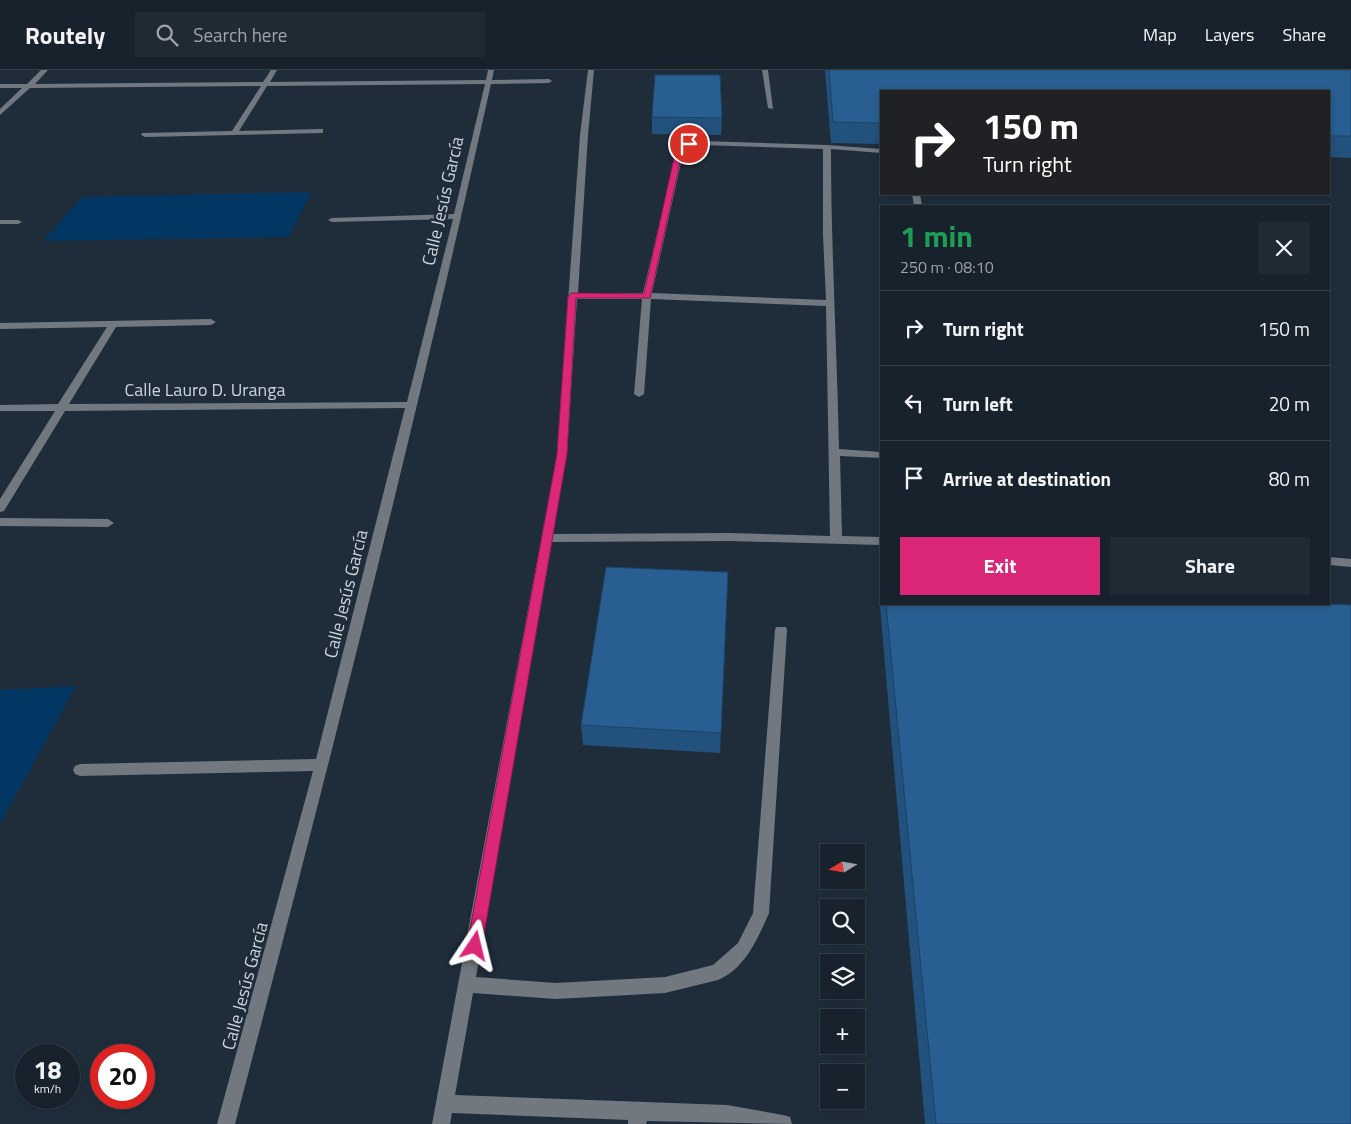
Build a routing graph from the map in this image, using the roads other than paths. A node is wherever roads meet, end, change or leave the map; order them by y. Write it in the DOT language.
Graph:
graph roads {
  1 [pos="45,70"];
  2 [pos="274,70"];
  3 [pos="591,70"];
  4 [pos="765,70"];
  5 [pos="490,76"];
  6 [pos="549,81"];
  7 [pos="266,83"];
  8 [pos="0,86"];
  9 [pos="30,86"];
  10 [pos="771,108"];
  11 [pos="0,113"];
  12 [pos="320,132"];
  13 [pos="234,133"];
  14 [pos="145,135"];
  15 [pos="827,147"];
  16 [pos="880,152"];
  17 [pos="458,216"];
  18 [pos="332,220"];
  19 [pos="0,222"];
  20 [pos="18,222"];
  21 [pos="572,296"];
  22 [pos="647,296"];
  23 [pos="831,303"];
  24 [pos="211,322"];
  25 [pos="113,324"];
  26 [pos="0,326"];
  27 [pos="639,394"];
  28 [pos="410,405"];
  29 [pos="63,407"];
  30 [pos="0,408"];
  31 [pos="834,452"];
  32 [pos="880,455"];
  33 [pos="0,508"];
  34 [pos="0,522"];
  35 [pos="108,523"];
  36 [pos="548,538"];
  37 [pos="836,540"];
  38 [pos="880,541"];
  39 [pos="1330,562"];
  40 [pos="1351,563"];
  41 [pos="781,630"];
  42 [pos="322,765"];
  43 [pos="80,770"];
  44 [pos="468,985"];
  45 [pos="445,1104"];
  46 [pos="638,1118"];
  47 [pos="226,1124"];
  48 [pos="441,1124"];
  49 [pos="783,1124"];
  1 -- 9 [label="street"];
  2 -- 7 [label="street"];
  3 -- 21 [label="street"];
  4 -- 10 [label="street"];
  5 -- 6 [label="street"];
  5 -- 7 [label="street"];
  5 -- 17 [label="street, Calle Jesús García"];
  7 -- 9 [label="street"];
  7 -- 13 [label="street"];
  8 -- 9 [label="street"];
  9 -- 11 [label="street"];
  12 -- 13 [label="street"];
  13 -- 14 [label="street"];
  15 -- 16 [label="street"];
  15 -- 22 [label="street"];
  15 -- 23 [label="street"];
  17 -- 18 [label="street"];
  17 -- 28 [label="street, Calle Jesús García"];
  19 -- 20 [label="street"];
  21 -- 22 [label="street"];
  21 -- 36 [label="street"];
  22 -- 23 [label="street"];
  22 -- 27 [label="street"];
  23 -- 31 [label="street"];
  24 -- 25 [label="street"];
  25 -- 26 [label="street"];
  25 -- 29 [label="street"];
  28 -- 29 [label="street, Calle Lauro D. Uranga"];
  28 -- 42 [label="street, Calle Jesús García"];
  29 -- 30 [label="street, Calle Lauro D. Uranga"];
  29 -- 33 [label="street"];
  31 -- 32 [label="street"];
  31 -- 37 [label="street"];
  34 -- 35 [label="street"];
  36 -- 37 [label="street"];
  36 -- 44 [label="street"];
  37 -- 38 [label="street"];
  39 -- 40 [label="street"];
  41 -- 44 [label="street"];
  42 -- 43 [label="street"];
  42 -- 47 [label="street, Calle Jesús García"];
  44 -- 45 [label="street"];
  45 -- 46 [label="street"];
  45 -- 48 [label="street"];
  46 -- 49 [label="street"];
}
